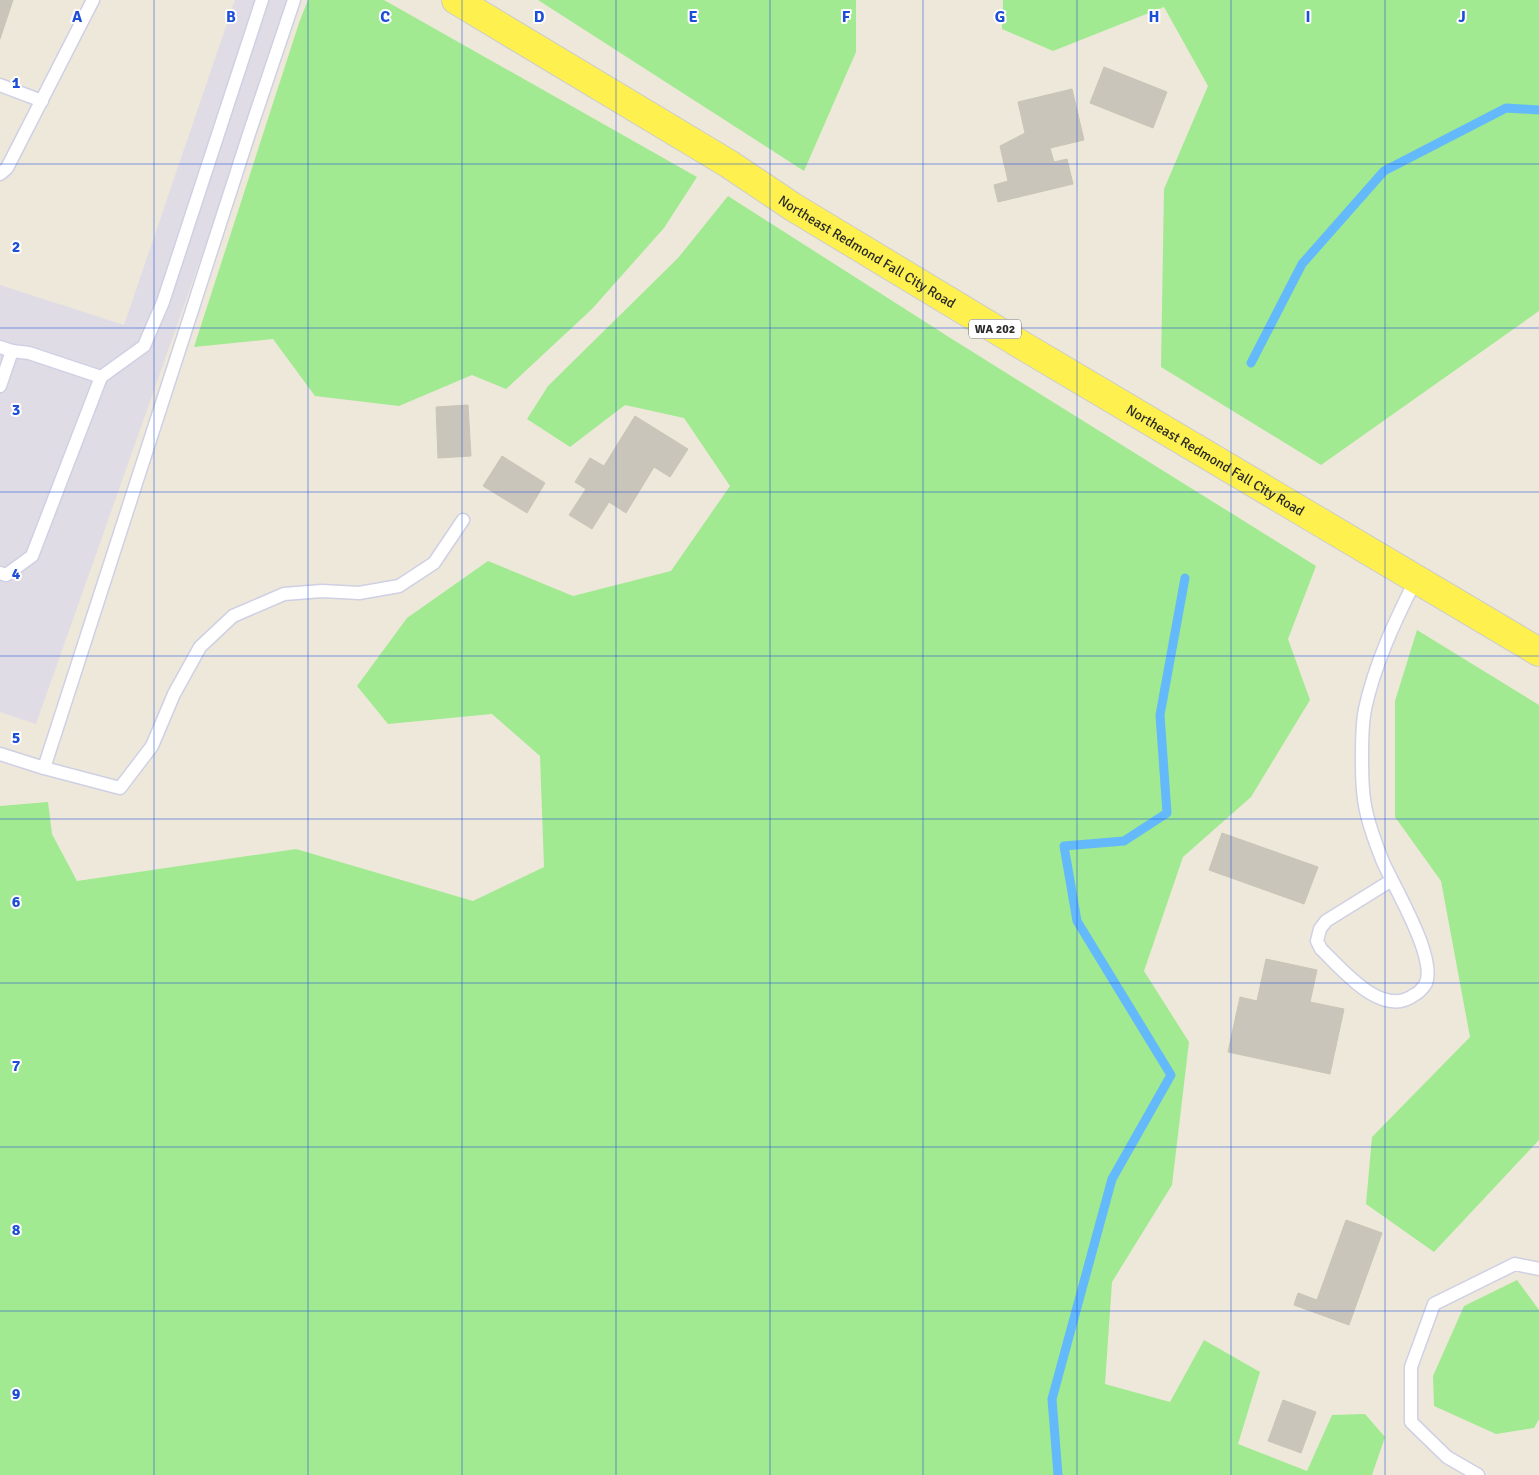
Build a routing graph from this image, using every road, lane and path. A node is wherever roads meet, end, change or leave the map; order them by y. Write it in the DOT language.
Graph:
graph roads {
  1 [pos="93,0"];
  2 [pos="262,0"];
  3 [pos="294,0"];
  4 [pos="456,0"];
  5 [pos="0,85"];
  6 [pos="42,101"];
  7 [pos="0,174"];
  8 [pos="6,349"];
  9 [pos="101,377"];
  10 [pos="0,386"];
  11 [pos="463,520"];
  12 [pos="0,573"];
  13 [pos="1416,579"];
  14 [pos="1539,652"];
  15 [pos="0,754"];
  16 [pos="44,768"];
  17 [pos="1392,880"];
  18 [pos="1539,1268"];
  19 [pos="1478,1475"];
  1 -- 6 [label="lane"];
  2 -- 9 [label="lane"];
  3 -- 16 [label="lane"];
  4 -- 13 [label="main road, Northeast Redmond Fall City Road / WA 202"];
  5 -- 6 [label="lane"];
  6 -- 7 [label="lane"];
  8 -- 9 [label="lane"];
  8 -- 10 [label="lane"];
  9 -- 12 [label="lane"];
  11 -- 16 [label="lane"];
  13 -- 14 [label="main road, Northeast Redmond Fall City Road / WA 202"];
  13 -- 17 [label="lane"];
  15 -- 16 [label="lane"];
  17 -- 17 [label="lane"];
  18 -- 19 [label="lane"];
}
